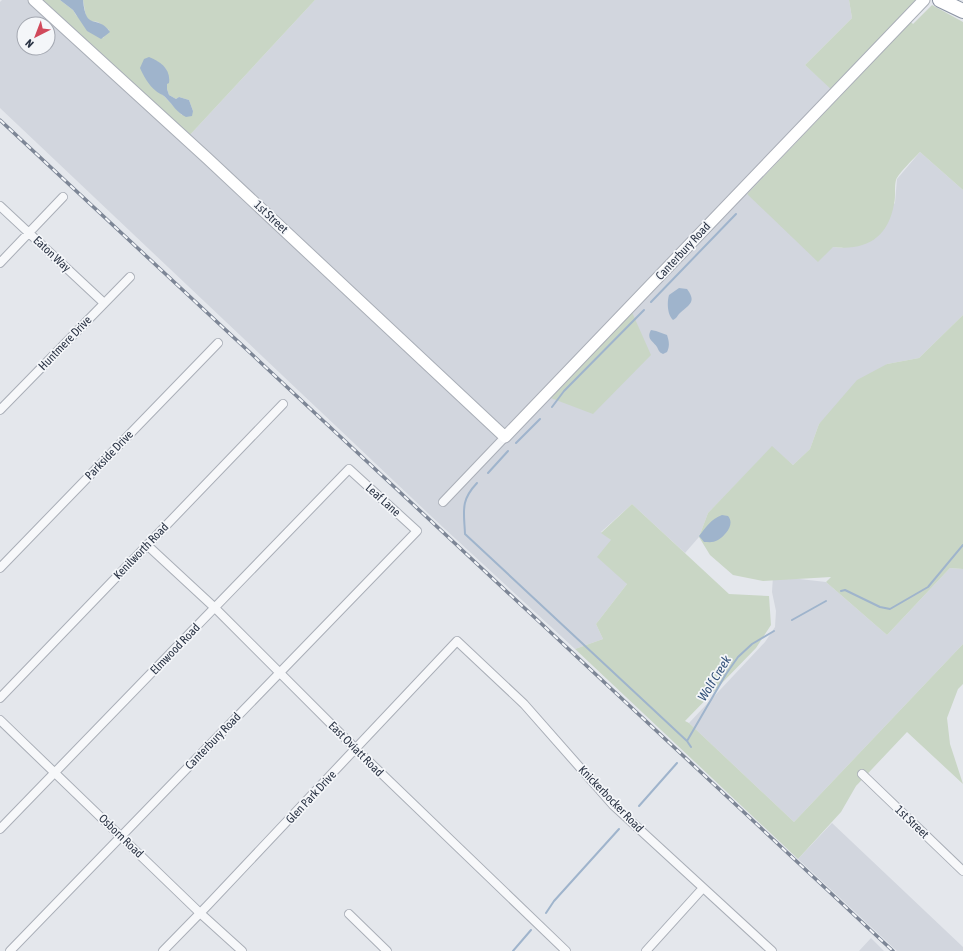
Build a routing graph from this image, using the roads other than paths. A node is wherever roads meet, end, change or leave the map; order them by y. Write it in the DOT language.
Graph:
graph roads {
  1 [pos="34,0"];
  2 [pos="924,0"];
  3 [pos="940,0"];
  4 [pos="963,12"];
  5 [pos="63,197"];
  6 [pos="0,206"];
  7 [pos="29,233"];
  8 [pos="0,263"];
  9 [pos="130,277"];
  10 [pos="104,302"];
  11 [pos="218,343"];
  12 [pos="283,404"];
  13 [pos="0,410"];
  14 [pos="505,437"];
  15 [pos="349,469"];
  16 [pos="443,502"];
  17 [pos="417,531"];
  18 [pos="147,545"];
  19 [pos="0,568"];
  20 [pos="214,608"];
  21 [pos="457,641"];
  22 [pos="280,672"];
  23 [pos="0,698"];
  24 [pos="0,720"];
  25 [pos="356,749"];
  26 [pos="55,772"];
  27 [pos="862,774"];
  28 [pos="0,829"];
  29 [pos="121,836"];
  30 [pos="963,871"];
  31 [pos="703,888"];
  32 [pos="200,913"];
  33 [pos="349,914"];
  34 [pos="10,951"];
  35 [pos="163,951"];
  36 [pos="242,951"];
  37 [pos="387,951"];
  38 [pos="566,951"];
  39 [pos="646,951"];
  40 [pos="772,951"];
  1 -- 14 [label="street, 1st Street"];
  2 -- 14 [label="street, Canterbury Road"];
  3 -- 4 [label="highway"];
  5 -- 7 [label="street"];
  6 -- 7 [label="street, Eaton Way"];
  7 -- 8 [label="street"];
  7 -- 10 [label="street, Eaton Way"];
  9 -- 10 [label="street, Huntmere Drive"];
  10 -- 13 [label="street, Huntmere Drive"];
  11 -- 19 [label="street, Parkside Drive"];
  12 -- 18 [label="street, Kenilworth Road"];
  14 -- 16 [label="street, Canterbury Road"];
  15 -- 17 [label="street, Leaf Lane"];
  15 -- 20 [label="street, Elmwood Road"];
  17 -- 22 [label="street, Canterbury Road"];
  18 -- 20 [label="street, East Oviatt Road"];
  18 -- 23 [label="street, Kenilworth Road"];
  20 -- 22 [label="street, East Oviatt Road"];
  20 -- 26 [label="street, Elmwood Road"];
  21 -- 25 [label="street, Glen Park Drive"];
  21 -- 31 [label="street, Knickerbocker Road"];
  22 -- 25 [label="street, East Oviatt Road"];
  22 -- 29 [label="street, Canterbury Road"];
  24 -- 26 [label="street, Osborn Road"];
  25 -- 32 [label="street, Glen Park Drive"];
  25 -- 38 [label="street, East Oviatt Road"];
  26 -- 28 [label="street, Elmwood Road"];
  26 -- 29 [label="street, Osborn Road"];
  27 -- 30 [label="street, 1st Street"];
  29 -- 32 [label="street, Osborn Road"];
  29 -- 34 [label="street, Canterbury Road"];
  31 -- 39 [label="street"];
  31 -- 40 [label="street, Knickerbocker Road"];
  32 -- 35 [label="street, Glen Park Drive"];
  32 -- 36 [label="street, Osborn Road"];
  33 -- 37 [label="street"];
}
